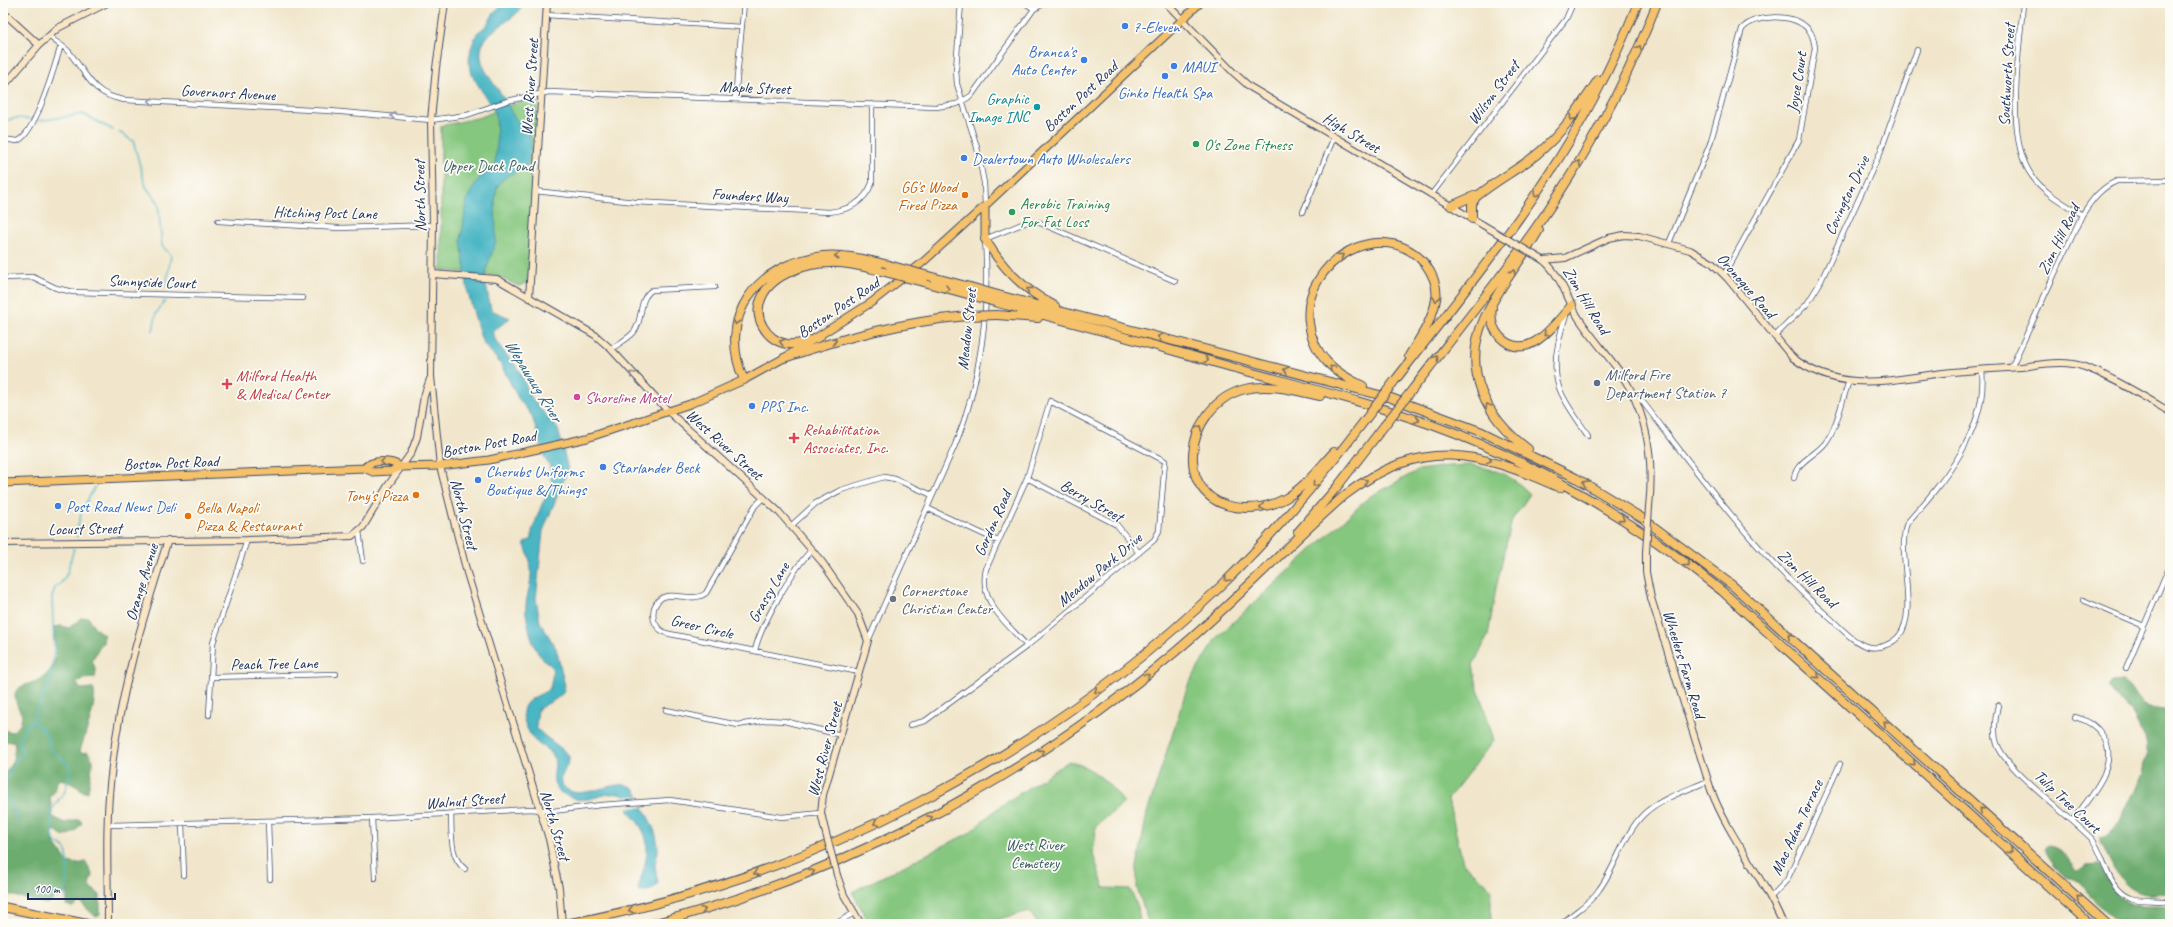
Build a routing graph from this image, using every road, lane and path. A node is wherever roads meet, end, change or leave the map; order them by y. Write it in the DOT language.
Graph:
graph roads {
  1 [pos="107,3"];
  2 [pos="350,3"];
  3 [pos="445,3"];
  4 [pos="547,3"];
  5 [pos="744,3"];
  6 [pos="961,3"];
  7 [pos="1025,3"];
  8 [pos="1045,3"];
  9 [pos="1166,3"];
  10 [pos="1200,3"];
  11 [pos="1572,3"];
  12 [pos="1638,3"];
  13 [pos="1657,3"];
  14 [pos="2023,3"];
  15 [pos="289,4"];
  16 [pos="1034,9"];
  17 [pos="3,12"];
  18 [pos="546,14"];
  19 [pos="1183,20"];
  20 [pos="742,27"];
  21 [pos="49,36"];
  22 [pos="39,45"];
  23 [pos="60,45"];
  24 [pos="1917,50"];
  25 [pos="1617,51"];
  26 [pos="3,88"];
  27 [pos="542,92"];
  28 [pos="735,99"];
  29 [pos="964,101"];
  30 [pos="872,104"];
  31 [pos="431,120"];
  32 [pos="1334,137"];
  33 [pos="3,139"];
  34 [pos="2170,180"];
  35 [pos="1566,182"];
  36 [pos="535,191"];
  37 [pos="1480,193"];
  38 [pos="1431,195"];
  39 [pos="985,206"];
  40 [pos="1451,206"];
  41 [pos="1303,212"];
  42 [pos="2082,215"];
  43 [pos="1472,219"];
  44 [pos="218,221"];
  45 [pos="433,225"];
  46 [pos="985,239"];
  47 [pos="1669,243"];
  48 [pos="1543,260"];
  49 [pos="433,274"];
  50 [pos="1724,275"];
  51 [pos="3,278"];
  52 [pos="1175,281"];
  53 [pos="715,287"];
  54 [pos="970,291"];
  55 [pos="303,298"];
  56 [pos="529,298"];
  57 [pos="998,299"];
  58 [pos="1492,305"];
  59 [pos="1572,305"];
  60 [pos="1090,318"];
  61 [pos="1087,327"];
  62 [pos="820,337"];
  63 [pos="1774,337"];
  64 [pos="611,350"];
  65 [pos="784,358"];
  66 [pos="2011,368"];
  67 [pos="1982,370"];
  68 [pos="431,376"];
  69 [pos="744,380"];
  70 [pos="1849,381"];
  71 [pos="1393,383"];
  72 [pos="1632,394"];
  73 [pos="1391,398"];
  74 [pos="1050,401"];
  75 [pos="1380,408"];
  76 [pos="669,412"];
  77 [pos="2170,412"];
  78 [pos="1365,420"];
  79 [pos="1588,435"];
  80 [pos="440,466"];
  81 [pos="401,467"];
  82 [pos="1557,468"];
  83 [pos="1027,478"];
  84 [pos="1794,478"];
  85 [pos="3,483"];
  86 [pos="932,495"];
  87 [pos="764,497"];
  88 [pos="1602,507"];
  89 [pos="927,508"];
  90 [pos="792,525"];
  91 [pos="359,531"];
  92 [pos="168,540"];
  93 [pos="246,540"];
  94 [pos="998,541"];
  95 [pos="3,543"];
  96 [pos="812,550"];
  97 [pos="1139,553"];
  98 [pos="363,561"];
  99 [pos="2170,565"];
  100 [pos="1252,581"];
  101 [pos="2083,600"];
  102 [pos="2144,626"];
  103 [pos="868,641"];
  104 [pos="1027,646"];
  105 [pos="755,651"];
  106 [pos="2126,668"];
  107 [pos="859,672"];
  108 [pos="336,674"];
  109 [pos="213,677"];
  110 [pos="1998,705"];
  111 [pos="666,710"];
  112 [pos="210,715"];
  113 [pos="2075,717"];
  114 [pos="910,725"];
  115 [pos="840,735"];
  116 [pos="1840,764"];
  117 [pos="1708,781"];
  118 [pos="539,810"];
  119 [pos="821,813"];
  120 [pos="451,814"];
  121 [pos="372,818"];
  122 [pos="2073,820"];
  123 [pos="268,821"];
  124 [pos="182,823"];
  125 [pos="109,825"];
  126 [pos="465,869"];
  127 [pos="184,875"];
  128 [pos="375,878"];
  129 [pos="270,879"];
  130 [pos="1771,897"];
  131 [pos="2170,902"];
  132 [pos="3,907"];
  133 [pos="854,913"];
  134 [pos="87,924"];
  135 [pos="108,924"];
  136 [pos="562,924"];
  137 [pos="568,924"];
  138 [pos="652,924"];
  139 [pos="834,924"];
  140 [pos="861,924"];
  141 [pos="1562,924"];
  142 [pos="1783,924"];
  143 [pos="2090,924"];
  144 [pos="2107,924"];
  1 -- 21 [label="main road"];
  2 -- 15 [label="street"];
  3 -- 31 [label="main road, North Street"];
  4 -- 18 [label="main road, West River Street"];
  5 -- 20 [label="street"];
  6 -- 29 [label="street, Meadow Street"];
  7 -- 16 [label="street"];
  8 -- 16 [label="street"];
  9 -- 19 [label="main road, High Street"];
  10 -- 19 [label="main road, Boston Post Road"];
  11 -- 38 [label="street, Wilson Street"];
  12 -- 25 [label="highway"];
  35 -- 13 [label="highway, one-way"];
  14 -- 42 [label="street, Southworth Street"];
  16 -- 29 [label="street, Maple Street"];
  17 -- 22 [label="main road"];
  18 -- 20 [label="street"];
  18 -- 27 [label="main road, West River Street"];
  19 -- 32 [label="main road, High Street"];
  19 -- 39 [label="main road, Boston Post Road"];
  20 -- 28 [label="street"];
  21 -- 22 [label="main road"];
  21 -- 23 [label="street, Governors Avenue"];
  22 -- 26 [label="main road"];
  31 -- 23 [label="street, Governors Avenue, one-way"];
  23 -- 33 [label="street"];
  24 -- 63 [label="street, Covington Drive"];
  25 -- 37 [label="highway, one-way"];
  25 -- 71 [label="highway, one-way"];
  27 -- 28 [label="street, Maple Street"];
  27 -- 31 [label="street, Maple Street"];
  27 -- 36 [label="main road, West River Street"];
  28 -- 30 [label="street, Maple Street"];
  29 -- 30 [label="street, Maple Street"];
  29 -- 39 [label="street, Meadow Street"];
  30 -- 36 [label="street, Founders Way"];
  31 -- 45 [label="main road, North Street"];
  32 -- 38 [label="main road, High Street"];
  32 -- 41 [label="street"];
  34 -- 42 [label="street, Zion Hill Road"];
  58 -- 35 [label="highway, one-way"];
  100 -- 35 [label="highway, one-way, bridge"];
  36 -- 56 [label="main road, West River Street"];
  37 -- 40 [label="highway"];
  37 -- 43 [label="highway"];
  38 -- 40 [label="main road, High Street"];
  39 -- 46 [label="main road, Meadow Street"];
  39 -- 62 [label="main road, Boston Post Road"];
  40 -- 43 [label="main road, High Street"];
  42 -- 66 [label="street, Zion Hill Road"];
  43 -- 48 [label="main road, High Street, bridge"];
  44 -- 45 [label="street, Hitching Post Lane"];
  45 -- 49 [label="main road, North Street"];
  46 -- 52 [label="street"];
  60 -- 46 [label="highway, one-way"];
  46 -- 86 [label="street, Meadow Street"];
  47 -- 48 [label="main road, Oronoque Road"];
  47 -- 50 [label="main road, Oronoque Road"];
  47 -- 50 [label="street, Joyce Court"];
  48 -- 59 [label="main road, Zion Hill Road"];
  49 -- 56 [label="main road"];
  49 -- 68 [label="main road, North Street"];
  50 -- 63 [label="main road, Oronoque Road"];
  51 -- 55 [label="street, Sunnyside Court"];
  53 -- 64 [label="street"];
  54 -- 57 [label="highway, bridge"];
  62 -- 54 [label="highway, one-way, bridge"];
  54 -- 69 [label="highway, one-way, bridge"];
  56 -- 64 [label="main road, West River Street"];
  57 -- 60 [label="highway"];
  57 -- 61 [label="highway"];
  59 -- 58 [label="highway, one-way"];
  82 -- 58 [label="highway, one-way"];
  59 -- 72 [label="main road, Zion Hill Road"];
  59 -- 79 [label="street"];
  73 -- 60 [label="highway, one-way"];
  65 -- 61 [label="highway, one-way, bridge"];
  61 -- 75 [label="highway, one-way"];
  62 -- 65 [label="main road, Boston Post Road"];
  63 -- 70 [label="main road, Oronoque Road"];
  76 -- 64 [label="main road, West River Street, one-way"];
  65 -- 69 [label="main road, Boston Post Road"];
  66 -- 67 [label="main road, Oronoque Road"];
  66 -- 77 [label="main road, Oronoque Road"];
  67 -- 70 [label="main road, Oronoque Road"];
  67 -- 72 [label="street, Zion Hill Road"];
  68 -- 80 [label="main road, North Street"];
  68 -- 81 [label="main road"];
  69 -- 76 [label="main road, Boston Post Road"];
  70 -- 84 [label="street"];
  73 -- 71 [label="highway, one-way"];
  71 -- 78 [label="highway, bridge"];
  72 -- 117 [label="main road, Wheelers Farm Road, bridge"];
  73 -- 82 [label="highway"];
  74 -- 83 [label="street, Gordon Road"];
  74 -- 97 [label="street, Meadow Park Drive"];
  78 -- 75 [label="highway, one-way"];
  75 -- 88 [label="highway, one-way"];
  76 -- 80 [label="main road, Boston Post Road"];
  76 -- 87 [label="main road, West River Street"];
  78 -- 137 [label="highway, one-way"];
  80 -- 81 [label="main road, Boston Post Road"];
  80 -- 118 [label="main road, North Street"];
  81 -- 85 [label="main road, Boston Post Road"];
  81 -- 91 [label="main road"];
  144 -- 82 [label="highway, one-way"];
  83 -- 94 [label="street, Gordon Road"];
  83 -- 97 [label="street, Berry Street"];
  86 -- 89 [label="street, Meadow Street"];
  86 -- 90 [label="street"];
  87 -- 90 [label="main road, West River Street"];
  87 -- 105 [label="street, Greer Circle"];
  100 -- 88 [label="highway, one-way"];
  88 -- 143 [label="highway, one-way"];
  89 -- 94 [label="street"];
  89 -- 103 [label="street, Meadow Street"];
  90 -- 96 [label="main road, West River Street"];
  91 -- 93 [label="main road, Orange Avenue"];
  91 -- 98 [label="street"];
  92 -- 93 [label="main road, Orange Avenue"];
  92 -- 95 [label="main road, Locust Street"];
  92 -- 125 [label="main road, Orange Avenue"];
  93 -- 109 [label="street"];
  94 -- 104 [label="street, Gordon Road"];
  96 -- 103 [label="main road, West River Street"];
  96 -- 105 [label="street, Grassy Lane"];
  97 -- 104 [label="street, Meadow Park Drive"];
  99 -- 102 [label="street"];
  138 -- 100 [label="highway, one-way"];
  101 -- 102 [label="street"];
  102 -- 106 [label="street"];
  103 -- 107 [label="main road, West River Street"];
  104 -- 114 [label="street, Meadow Park Drive"];
  105 -- 107 [label="street, Greer Circle"];
  107 -- 115 [label="main road, West River Street"];
  108 -- 109 [label="street, Peach Tree Lane"];
  109 -- 112 [label="street"];
  110 -- 122 [label="street, Tulip Tree Court"];
  111 -- 115 [label="street"];
  113 -- 122 [label="street"];
  115 -- 119 [label="main road, West River Street"];
  116 -- 130 [label="street, Mac Adam Terrace"];
  117 -- 130 [label="main road, Wheelers Farm Road"];
  117 -- 141 [label="street"];
  118 -- 119 [label="street, Walnut Street"];
  118 -- 120 [label="street, Walnut Street"];
  118 -- 136 [label="main road, North Street"];
  119 -- 133 [label="main road, West River Street, bridge"];
  120 -- 121 [label="street, Walnut Street"];
  120 -- 126 [label="street"];
  121 -- 123 [label="street, Walnut Street"];
  121 -- 128 [label="street"];
  122 -- 131 [label="street, Tulip Tree Court"];
  123 -- 124 [label="street, Walnut Street"];
  123 -- 129 [label="street"];
  124 -- 125 [label="street, Walnut Street"];
  124 -- 127 [label="street"];
  125 -- 135 [label="main road, Orange Avenue"];
  130 -- 142 [label="main road, Wheelers Farm Road"];
  132 -- 134 [label="highway"];
  133 -- 139 [label="street"];
  133 -- 140 [label="main road, West River Street"];
}
